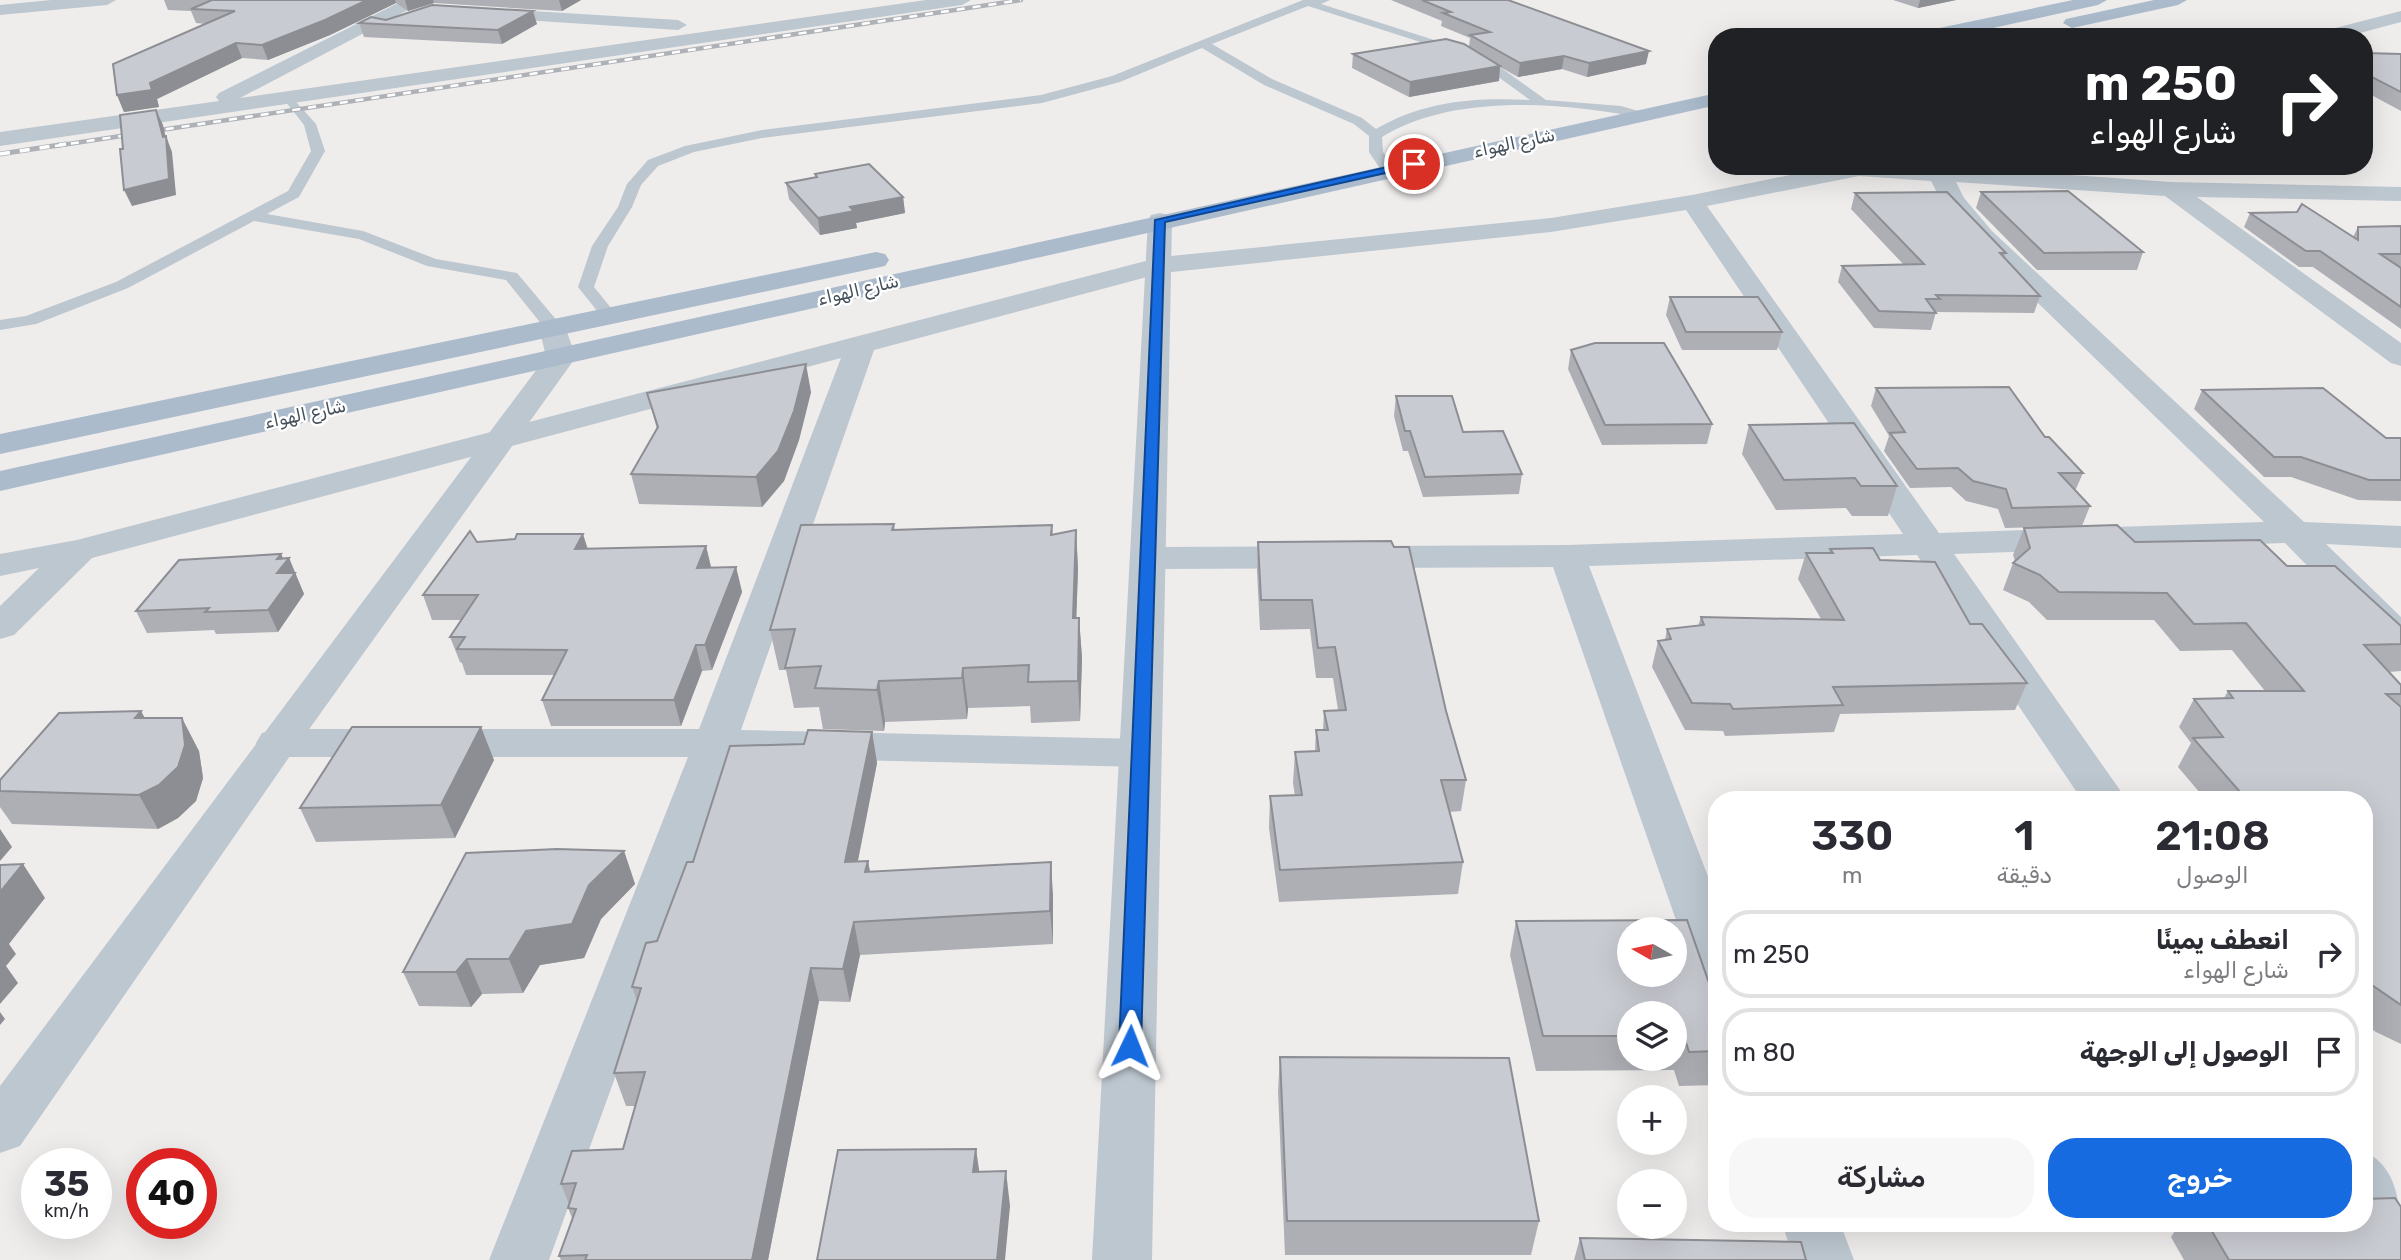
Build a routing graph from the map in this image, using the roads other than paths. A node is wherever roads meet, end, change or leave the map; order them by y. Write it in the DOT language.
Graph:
graph roads {
  1 [pos="107,0"];
  2 [pos="608,0"];
  3 [pos="962,0"];
  4 [pos="1325,0"];
  5 [pos="2098,0"];
  6 [pos="2178,0"];
  7 [pos="1307,1"];
  8 [pos="426,5"];
  9 [pos="767,7"];
  10 [pos="0,10"];
  11 [pos="470,12"];
  12 [pos="2401,16"];
  13 [pos="578,19"];
  14 [pos="1967,28"];
  15 [pos="2047,28"];
  16 [pos="2356,28"];
  17 [pos="733,31"];
  18 [pos="1202,43"];
  19 [pos="1708,85"];
  20 [pos="288,97"];
  21 [pos="1708,101"];
  22 [pos="1546,104"];
  23 [pos="1609,107"];
  24 [pos="199,110"];
  25 [pos="1646,115"];
  26 [pos="0,139"];
  27 [pos="1380,152"];
  28 [pos="1829,175"];
  29 [pos="1940,175"];
  30 [pos="1980,175"];
  31 [pos="2257,175"];
  32 [pos="2171,189"];
  33 [pos="2283,189"];
  34 [pos="2401,194"];
  35 [pos="1692,202"];
  36 [pos="251,216"];
  37 [pos="1160,220"];
  38 [pos="1161,265"];
  39 [pos="608,314"];
  40 [pos="0,325"];
  41 [pos="557,342"];
  42 [pos="860,344"];
  43 [pos="2401,357"];
  44 [pos="502,437"];
  45 [pos="0,443"];
  46 [pos="0,481"];
  47 [pos="2294,532"];
  48 [pos="2401,537"];
  49 [pos="1928,544"];
  50 [pos="79,550"];
  51 [pos="1567,555"];
  52 [pos="1150,558"];
  53 [pos="0,565"];
  54 [pos="0,626"];
  55 [pos="2401,639"];
  56 [pos="277,743"];
  57 [pos="715,743"];
  58 [pos="1141,752"];
  59 [pos="2099,791"];
  60 [pos="1708,941"];
  61 [pos="0,1128"];
  62 [pos="2373,1189"];
  63 [pos="2401,1229"];
  64 [pos="1814,1232"];
  65 [pos="519,1260"];
  66 [pos="1122,1260"];
  67 [pos="1824,1260"];
  1 -- 10 [label="street"];
  2 -- 13 [label="street"];
  3 -- 17 [label="street"];
  4 -- 7 [label="lane"];
  5 -- 14 [label="main road"];
  6 -- 15 [label="main road"];
  7 -- 18 [label="lane"];
  7 -- 22 [label="lane"];
  8 -- 24 [label="street"];
  9 -- 17 [label="street"];
  11 -- 13 [label="street"];
  12 -- 16 [label="street"];
  13 -- 17 [label="street"];
  17 -- 20 [label="street"];
  18 -- 27 [label="lane"];
  18 -- 39 [label="lane"];
  19 -- 23 [label="main road, شارع الهواء"];
  20 -- 24 [label="street"];
  20 -- 36 [label="lane"];
  21 -- 25 [label="main road, شارع الهواء"];
  22 -- 23 [label="lane"];
  22 -- 27 [label="lane"];
  23 -- 25 [label="lane"];
  23 -- 27 [label="main road, شارع الهواء"];
  24 -- 26 [label="street"];
  25 -- 27 [label="main road, شارع الهواء"];
  27 -- 37 [label="main road, شارع الهواء"];
  27 -- 39 [label="main road, شارع الهواء"];
  28 -- 35 [label="street"];
  29 -- 47 [label="street"];
  30 -- 32 [label="street"];
  31 -- 33 [label="street"];
  32 -- 33 [label="street"];
  32 -- 43 [label="street"];
  33 -- 34 [label="street"];
  35 -- 38 [label="street"];
  35 -- 49 [label="street"];
  36 -- 40 [label="lane"];
  36 -- 41 [label="lane"];
  37 -- 38 [label="street"];
  37 -- 41 [label="main road, شارع الهواء"];
  38 -- 42 [label="street"];
  38 -- 52 [label="street"];
  39 -- 41 [label="main road, شارع الهواء"];
  41 -- 44 [label="street"];
  41 -- 45 [label="main road, شارع الهواء"];
  41 -- 46 [label="main road, شارع الهواء"];
  42 -- 44 [label="street"];
  42 -- 57 [label="street"];
  44 -- 50 [label="street"];
  44 -- 56 [label="street"];
  47 -- 48 [label="street"];
  47 -- 49 [label="street"];
  47 -- 55 [label="street"];
  49 -- 51 [label="street"];
  49 -- 59 [label="street"];
  50 -- 53 [label="street"];
  50 -- 54 [label="street"];
  51 -- 52 [label="street"];
  51 -- 60 [label="street"];
  52 -- 58 [label="street"];
  56 -- 57 [label="street"];
  56 -- 61 [label="street"];
  57 -- 58 [label="street"];
  57 -- 65 [label="street"];
  58 -- 66 [label="street"];
  62 -- 63 [label="street"];
  64 -- 67 [label="street"];
}
